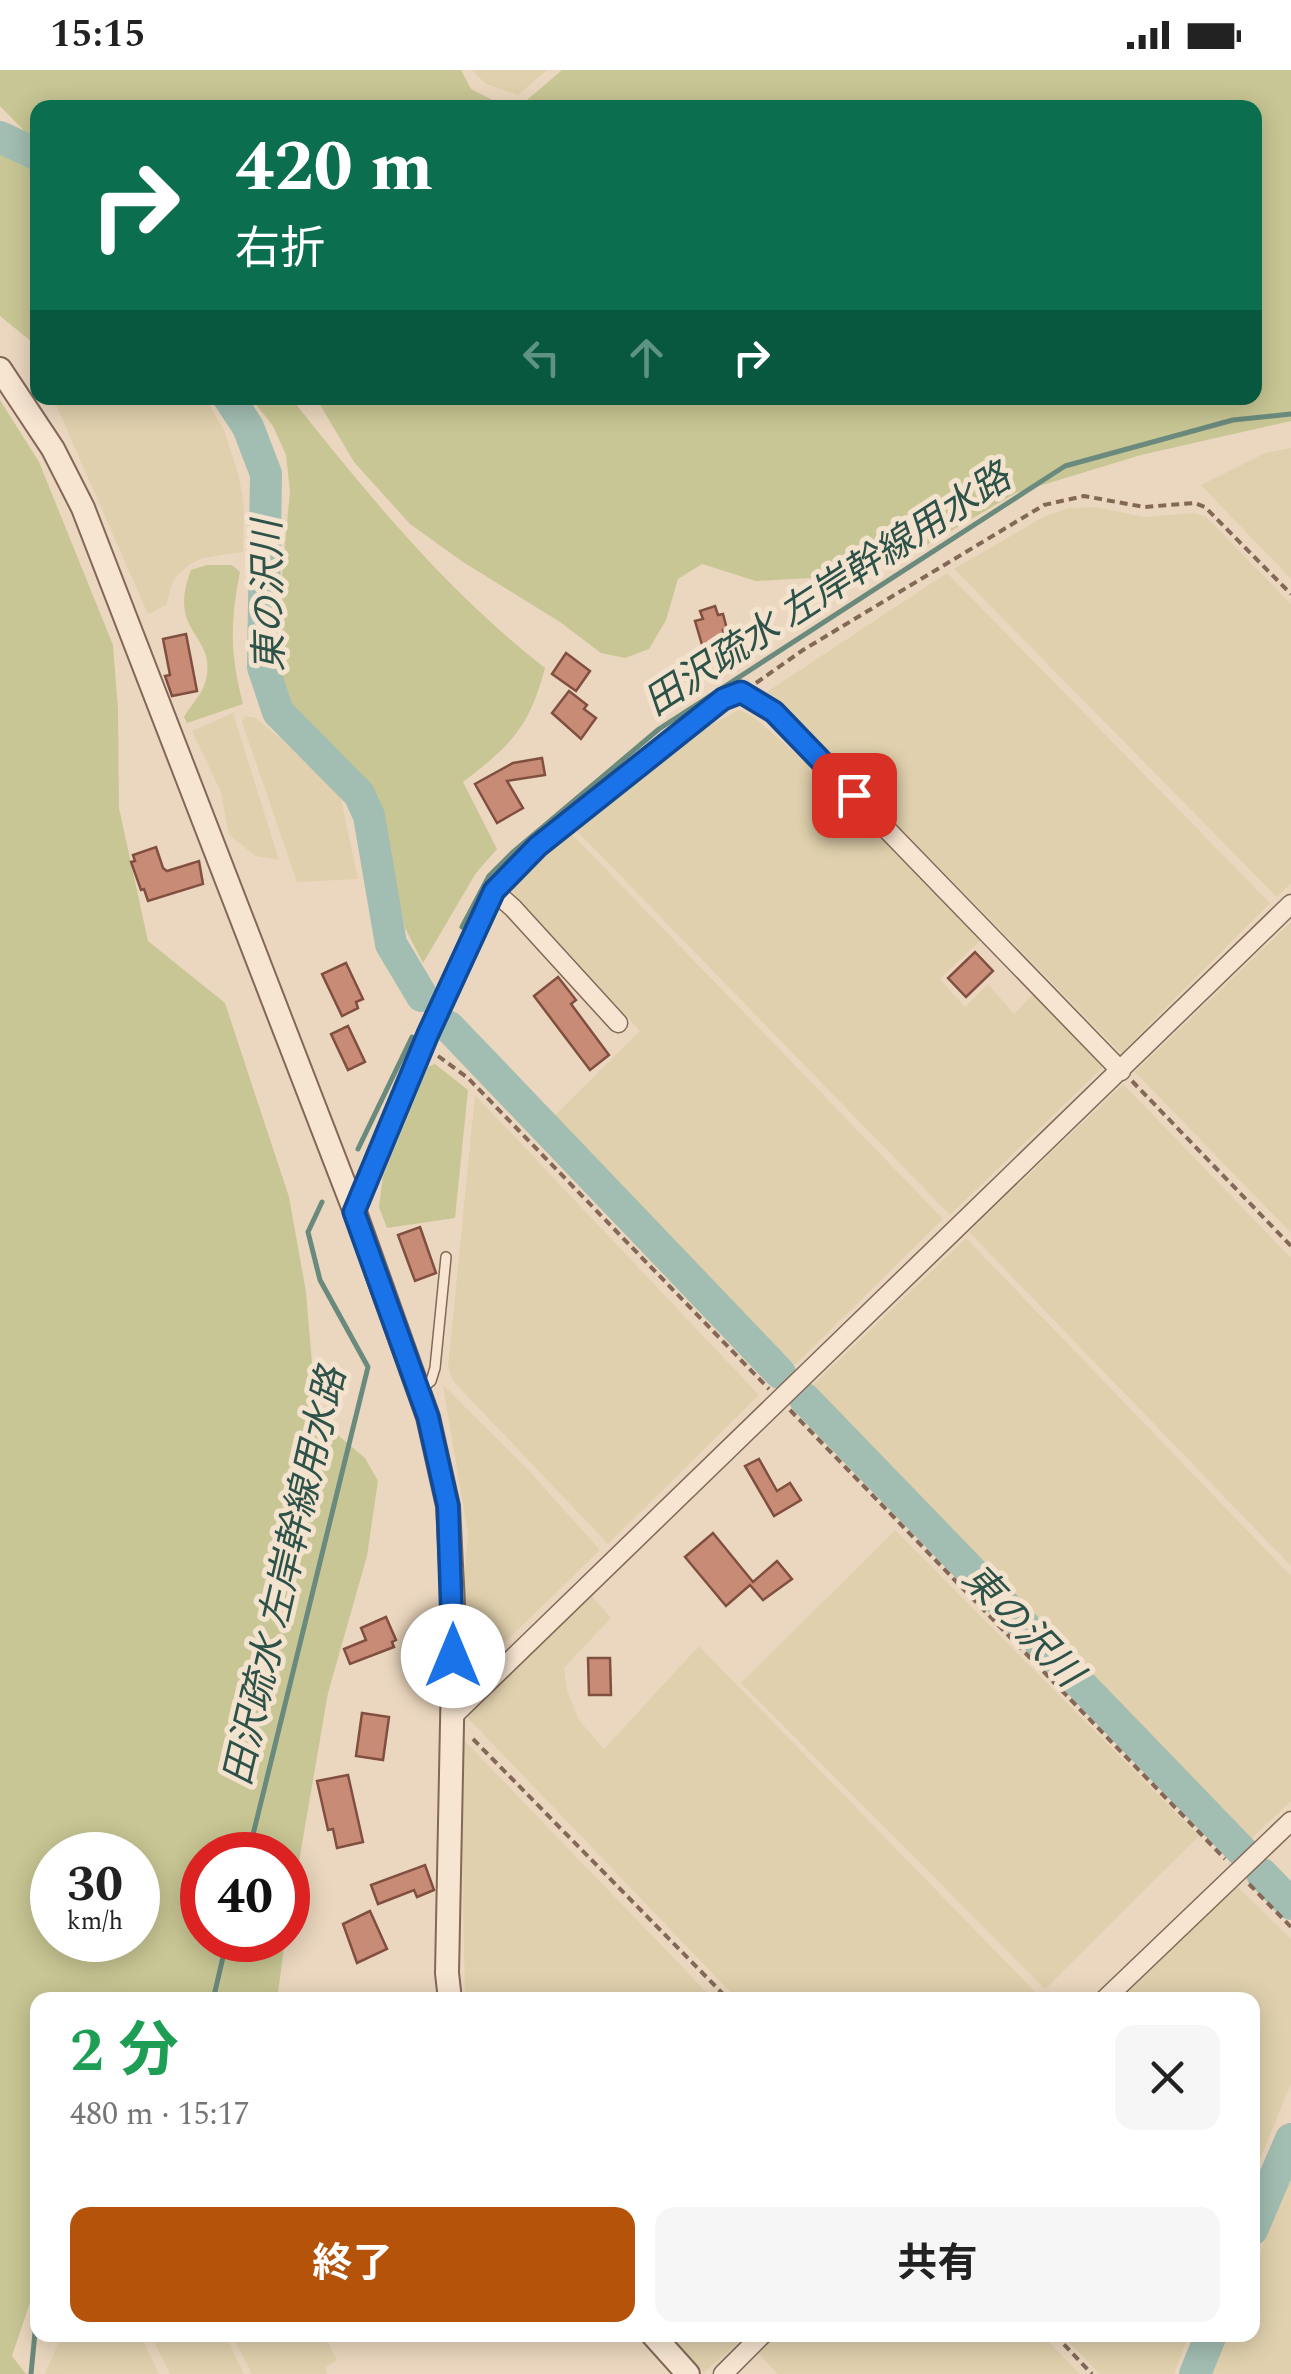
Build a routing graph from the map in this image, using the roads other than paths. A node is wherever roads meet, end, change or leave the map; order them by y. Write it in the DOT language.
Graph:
graph roads {
  1 [pos="0,368"];
  2 [pos="494,891"];
  3 [pos="1291,904"];
  4 [pos="618,1023"];
  5 [pos="1121,1071"];
  6 [pos="354,1212"];
  7 [pos="446,1257"];
  8 [pos="419,1391"];
  9 [pos="452,1718"];
  10 [pos="1291,1821"];
  11 [pos="449,1992"];
  12 [pos="1112,1992"];
  13 [pos="659,2342"];
  14 [pos="755,2342"];
  15 [pos="688,2374"];
  16 [pos="723,2374"];
  1 -- 6 [label="street"];
  2 -- 4 [label="street"];
  2 -- 5 [label="street"];
  2 -- 6 [label="street"];
  3 -- 5 [label="street"];
  5 -- 9 [label="street"];
  6 -- 8 [label="street"];
  7 -- 8 [label="lane"];
  8 -- 9 [label="street"];
  9 -- 11 [label="street"];
  10 -- 12 [label="street"];
  13 -- 15 [label="street"];
  14 -- 16 [label="street"];
}
